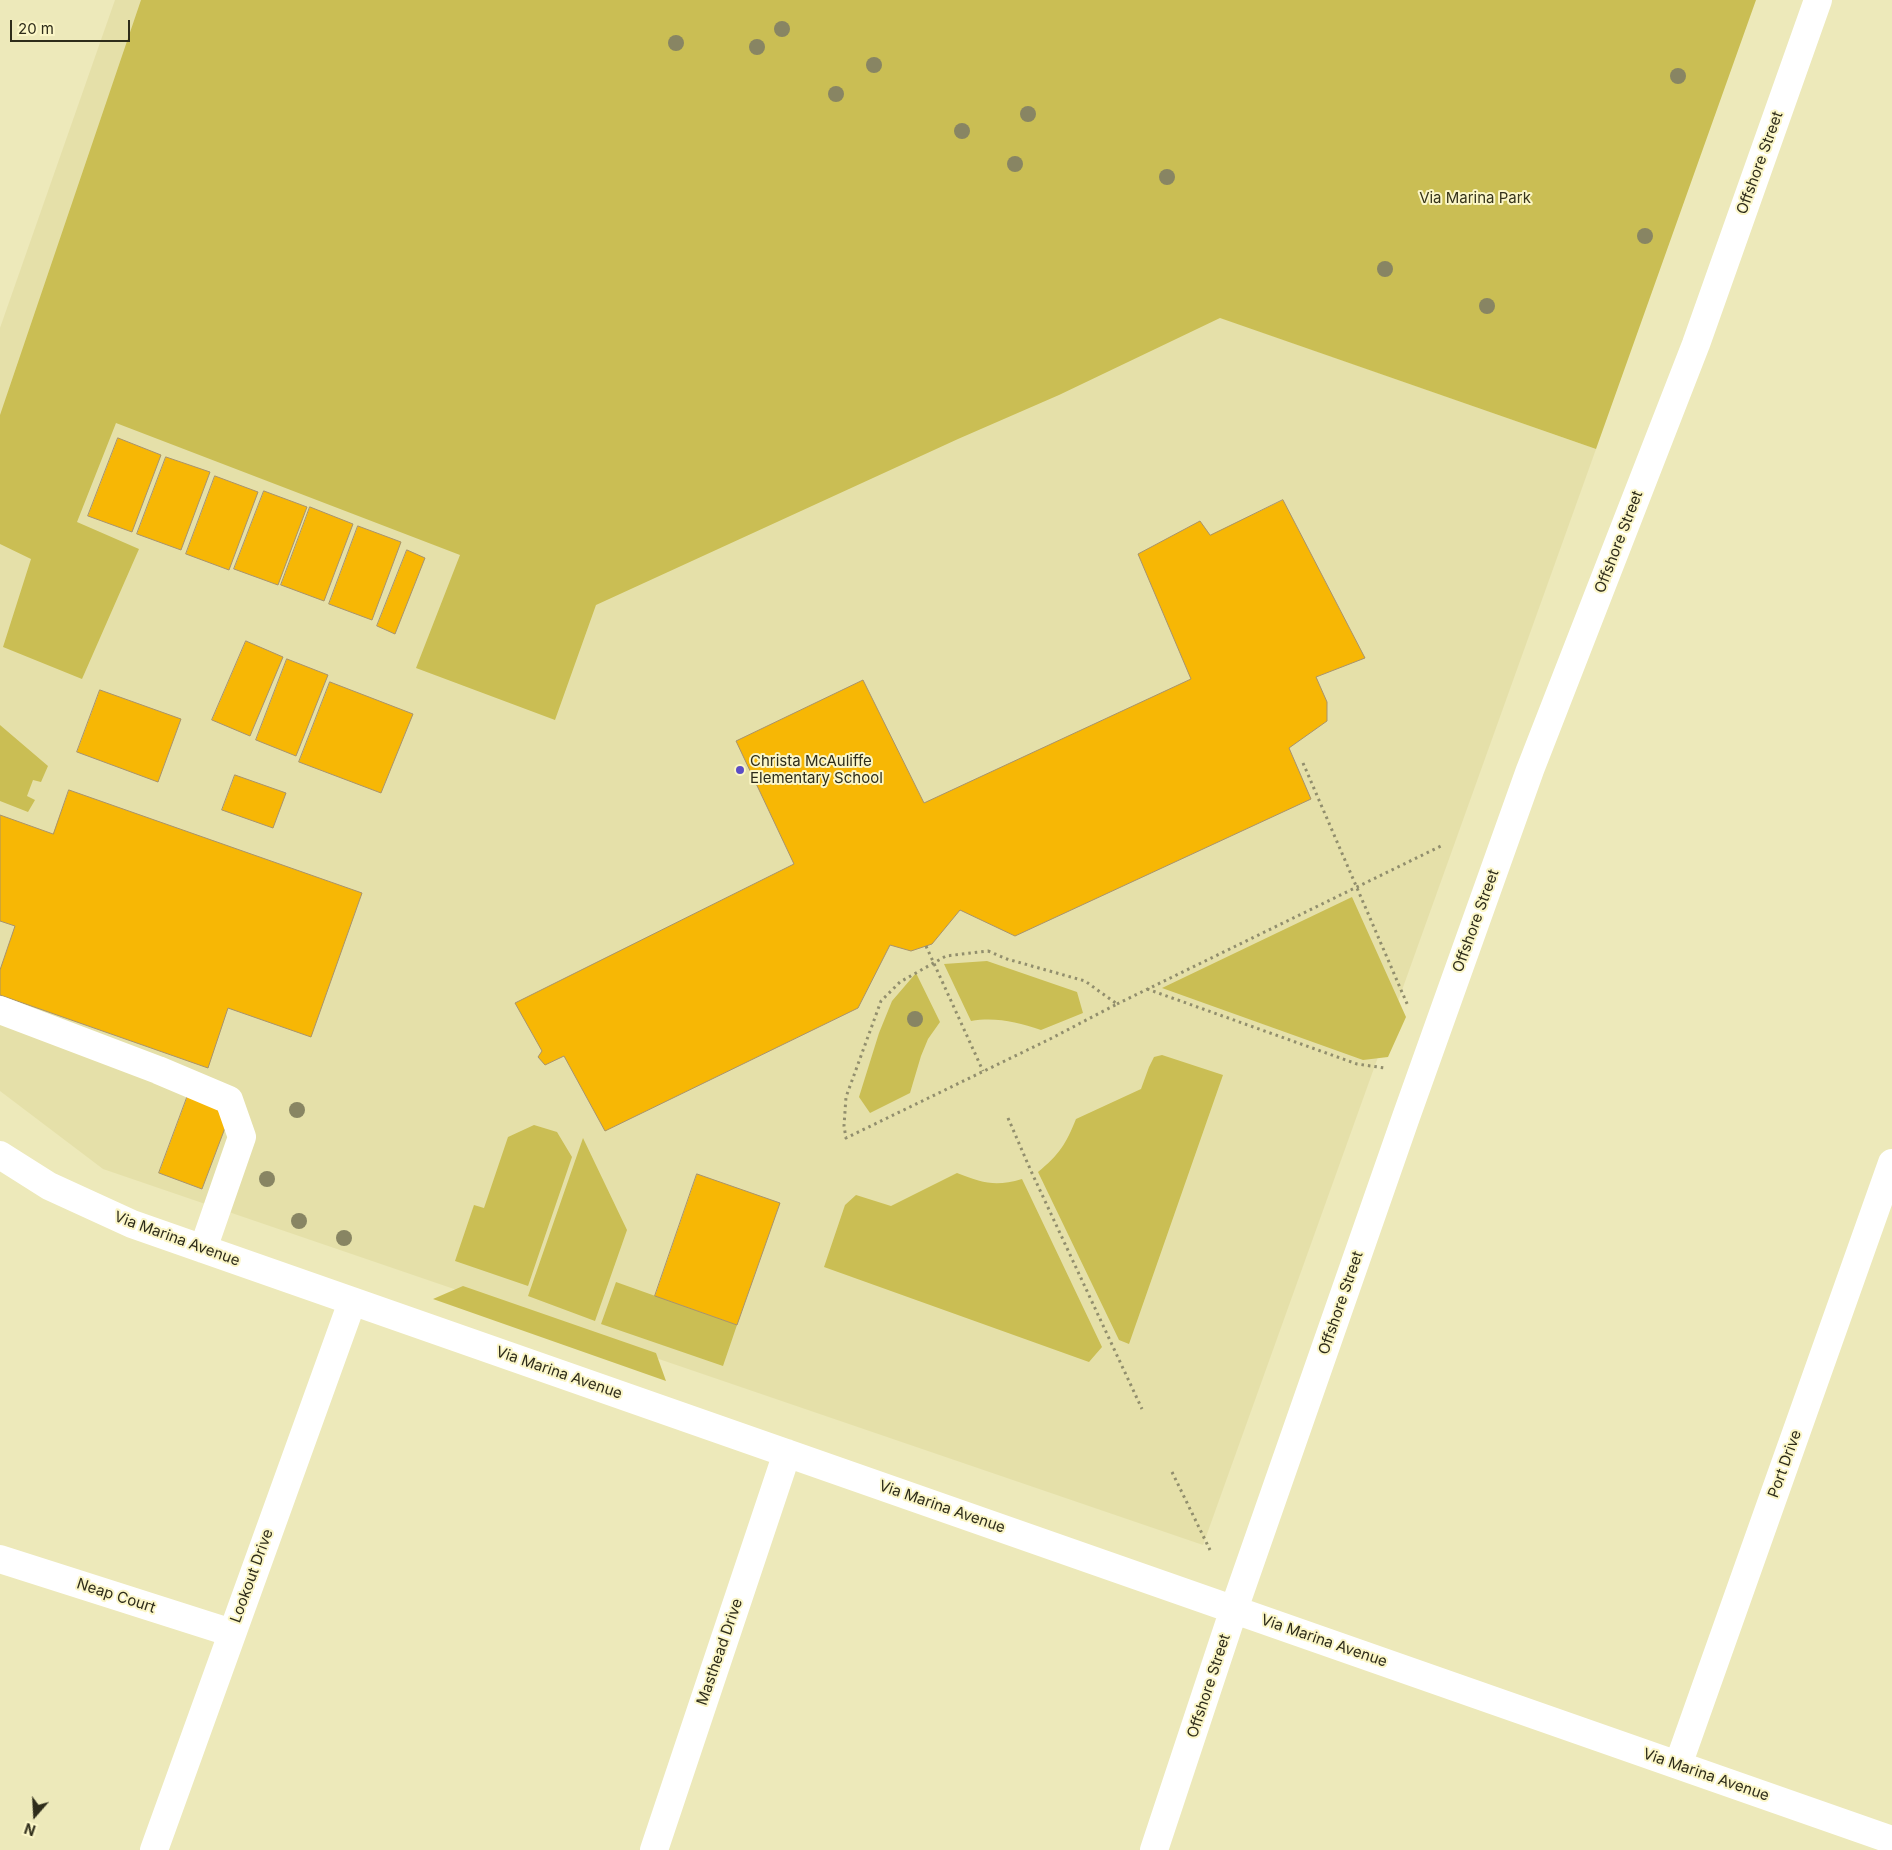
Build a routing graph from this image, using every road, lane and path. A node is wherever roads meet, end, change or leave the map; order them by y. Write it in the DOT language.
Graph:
graph roads {
  1 [pos="1818,0"];
  2 [pos="1303,763"];
  3 [pos="1443,846"];
  4 [pos="1357,887"];
  5 [pos="926,946"];
  6 [pos="933,963"];
  7 [pos="1147,989"];
  8 [pos="1117,1004"];
  9 [pos="1408,1007"];
  10 [pos="0,1010"];
  11 [pos="1391,1064"];
  12 [pos="983,1072"];
  13 [pos="1008,1118"];
  14 [pos="0,1155"];
  15 [pos="1892,1163"];
  16 [pos="202,1250"];
  17 [pos="352,1302"];
  18 [pos="1142,1409"];
  19 [pos="787,1453"];
  20 [pos="1172,1472"];
  21 [pos="1210,1550"];
  22 [pos="0,1559"];
  23 [pos="1234,1610"];
  24 [pos="232,1633"];
  25 [pos="1678,1765"];
  26 [pos="1892,1840"];
  27 [pos="154,1850"];
  28 [pos="654,1850"];
  29 [pos="1154,1850"];
  1 -- 23 [label="street, Offshore Street"];
  2 -- 4 [label="path"];
  3 -- 4 [label="path"];
  4 -- 7 [label="path"];
  4 -- 9 [label="path"];
  5 -- 6 [label="path"];
  6 -- 8 [label="path"];
  6 -- 12 [label="path"];
  6 -- 12 [label="path"];
  7 -- 8 [label="path"];
  7 -- 11 [label="path"];
  8 -- 12 [label="path"];
  10 -- 16 [label="street"];
  13 -- 18 [label="path"];
  14 -- 16 [label="street, Via Marina Avenue"];
  15 -- 25 [label="street, Port Drive"];
  16 -- 17 [label="street, Via Marina Avenue"];
  17 -- 19 [label="street, Via Marina Avenue"];
  17 -- 24 [label="street, Lookout Drive"];
  19 -- 23 [label="street, Via Marina Avenue"];
  19 -- 28 [label="street, Masthead Drive"];
  20 -- 21 [label="path"];
  22 -- 24 [label="street, Neap Court"];
  23 -- 25 [label="street, Via Marina Avenue"];
  23 -- 29 [label="street, Offshore Street"];
  24 -- 27 [label="street, Lookout Drive"];
  25 -- 26 [label="street, Via Marina Avenue"];
}
